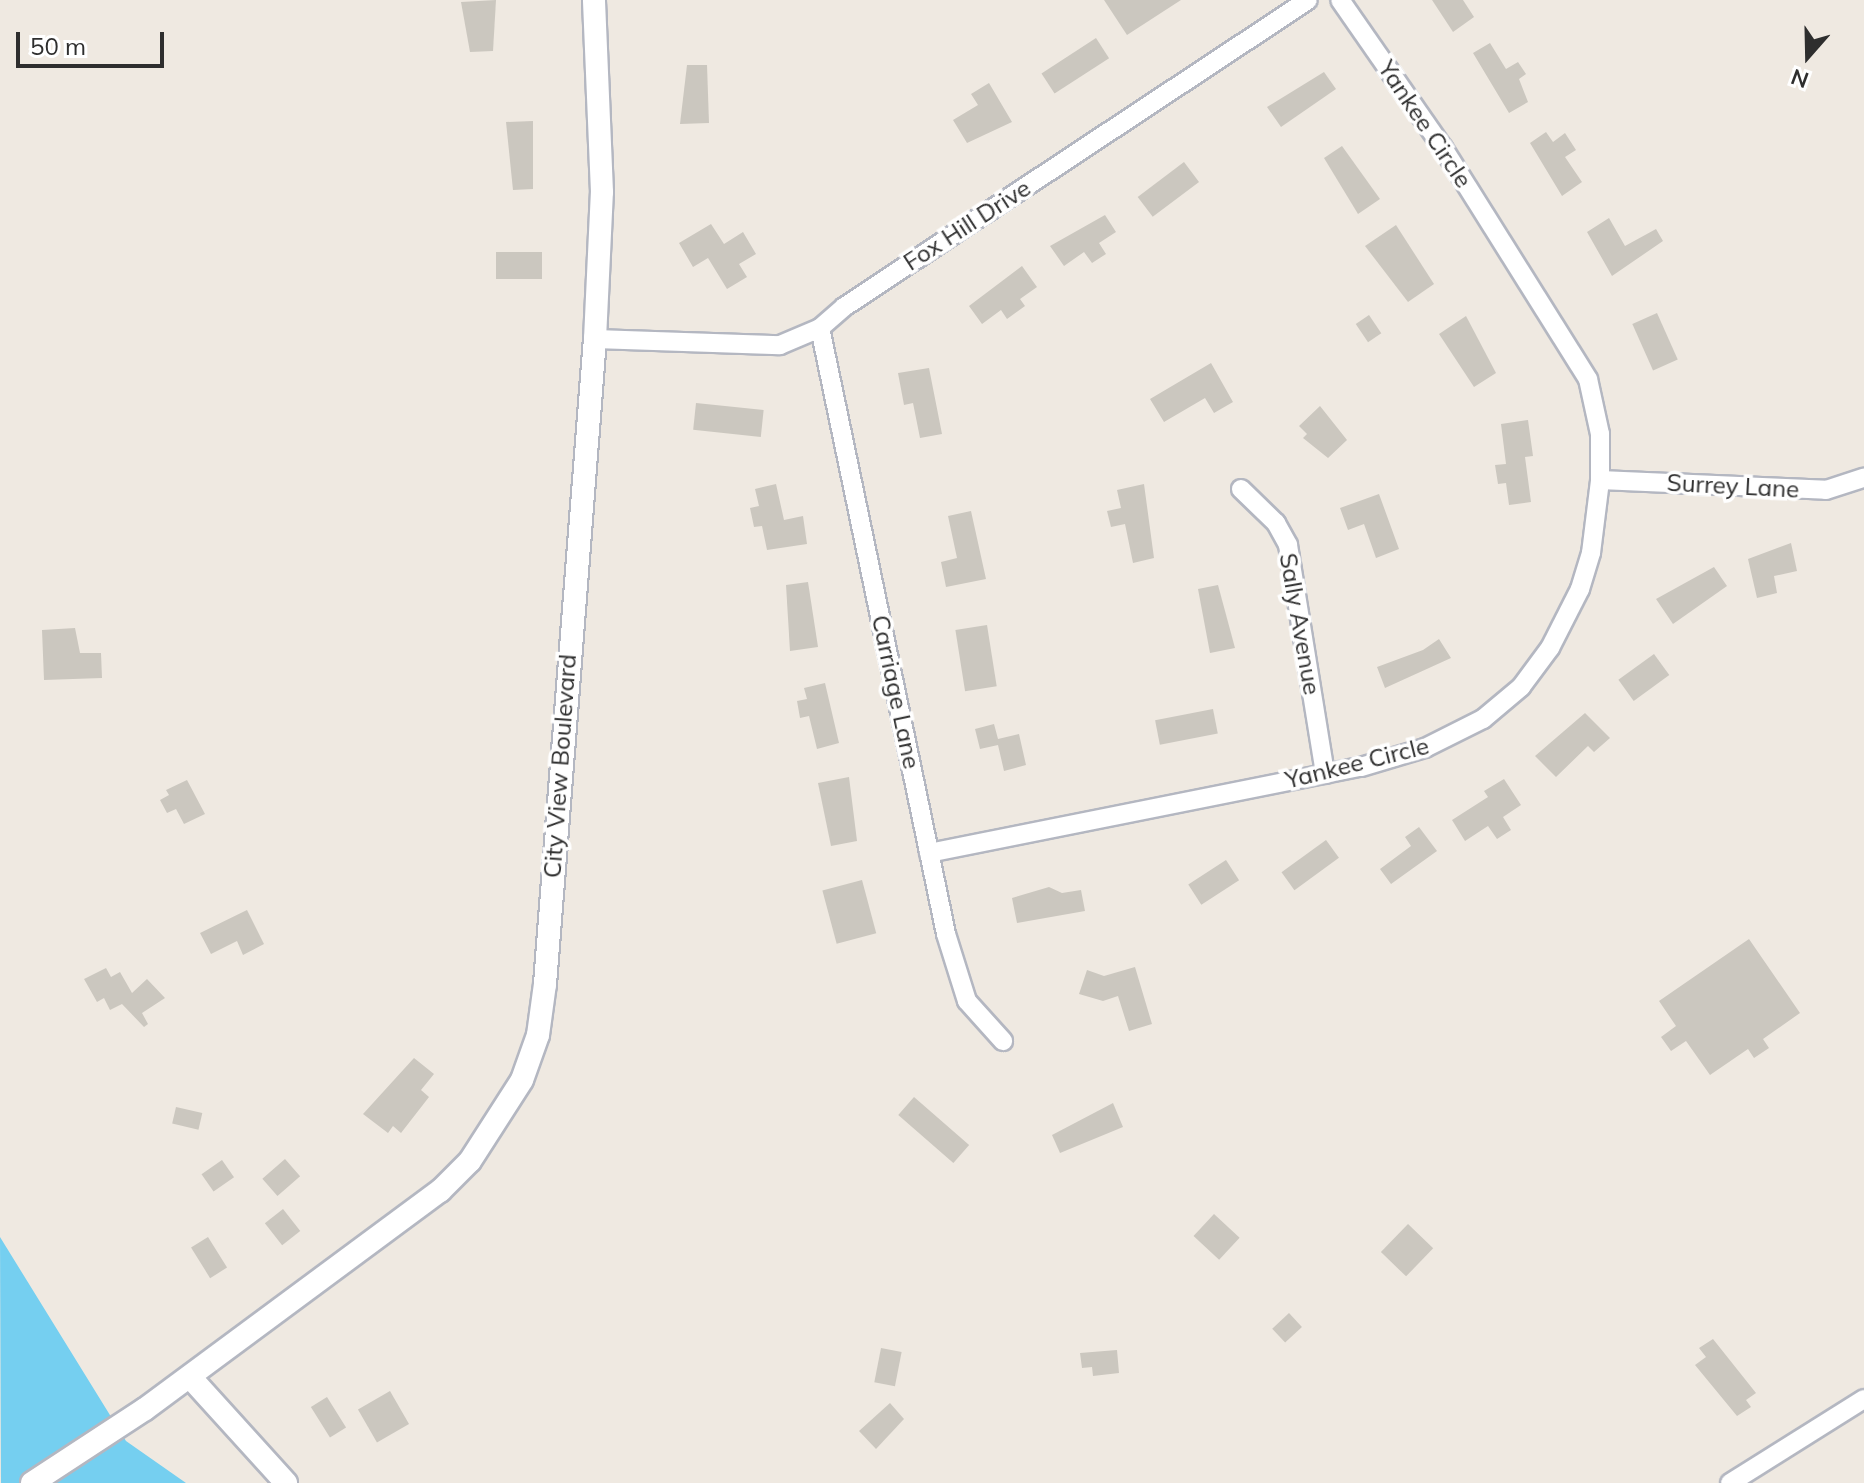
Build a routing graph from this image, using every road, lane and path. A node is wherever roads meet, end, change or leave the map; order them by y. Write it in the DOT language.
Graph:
graph roads {
  1 [pos="594,0"];
  2 [pos="1308,0"];
  3 [pos="1340,0"];
  4 [pos="820,328"];
  5 [pos="595,339"];
  6 [pos="1864,478"];
  7 [pos="1600,480"];
  8 [pos="1241,489"];
  9 [pos="1325,774"];
  10 [pos="929,853"];
  11 [pos="1003,1041"];
  12 [pos="190,1377"];
  13 [pos="1864,1399"];
  14 [pos="32,1483"];
  15 [pos="286,1483"];
  16 [pos="1730,1483"];
  1 -- 5 [label="street, City View Boulevard"];
  2 -- 4 [label="street, Fox Hill Drive"];
  3 -- 7 [label="street, Yankee Circle"];
  4 -- 5 [label="street, Fox Hill Drive"];
  4 -- 10 [label="street, Carriage Lane"];
  5 -- 12 [label="street, City View Boulevard"];
  6 -- 7 [label="street, Surrey Lane"];
  7 -- 9 [label="street, Yankee Circle"];
  8 -- 9 [label="street, Sally Avenue"];
  9 -- 10 [label="street, Yankee Circle"];
  10 -- 11 [label="street, Carriage Lane"];
  12 -- 14 [label="street, City View Boulevard"];
  12 -- 15 [label="street"];
  13 -- 16 [label="street"];
}
